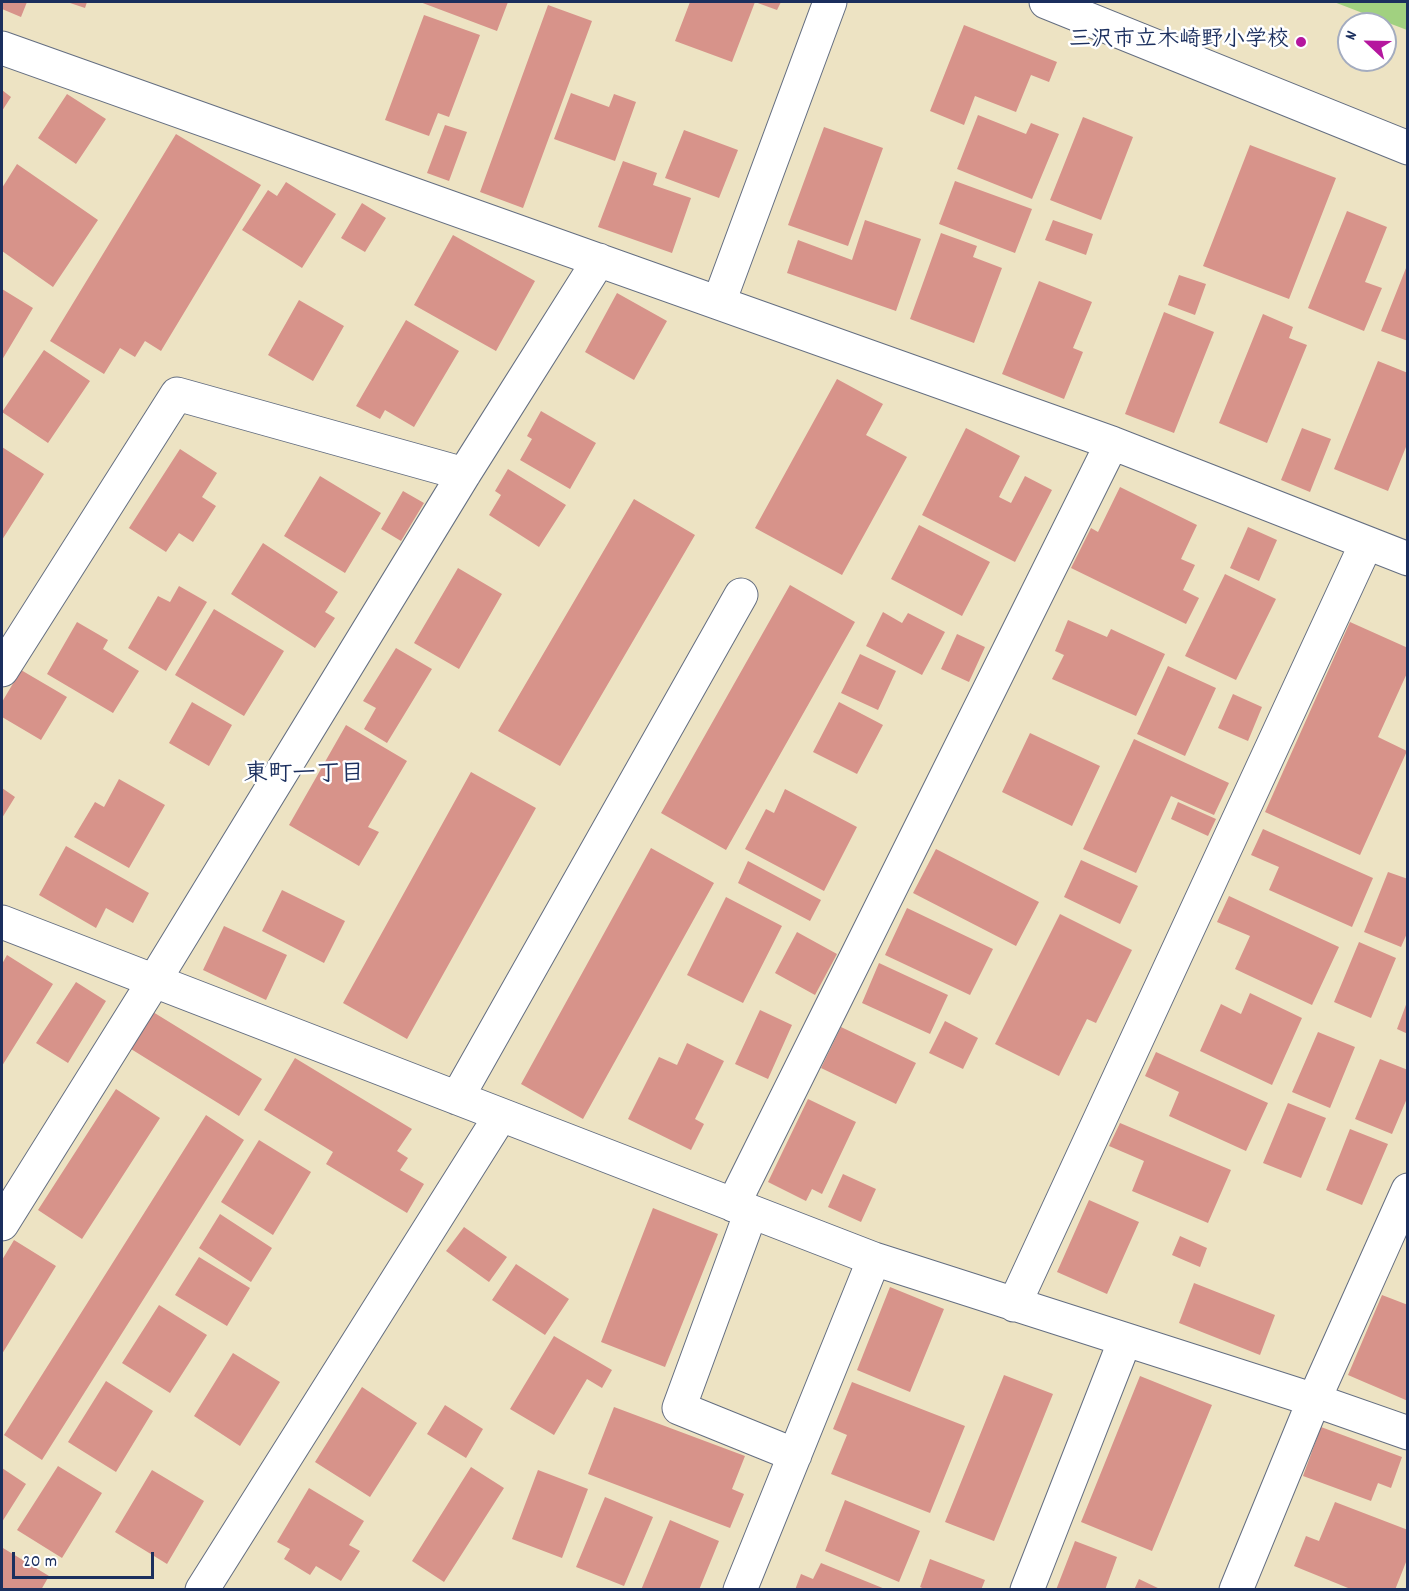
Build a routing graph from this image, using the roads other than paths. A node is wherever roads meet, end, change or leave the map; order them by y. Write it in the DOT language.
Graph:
graph roads {
  1 [pos="830,2"];
  2 [pos="1046,2"];
  3 [pos="2,48"];
  4 [pos="1407,148"];
  5 [pos="599,260"];
  6 [pos="719,302"];
  7 [pos="1113,443"];
  8 [pos="464,474"];
  9 [pos="1366,544"];
  10 [pos="1407,559"];
  11 [pos="741,595"];
  12 [pos="2,670"];
  13 [pos="2,922"];
  14 [pos="154,981"];
  15 [pos="457,1098"];
  16 [pos="501,1115"];
  17 [pos="1407,1190"];
  18 [pos="742,1208"];
  19 [pos="2,1224"];
  20 [pos="874,1259"];
  21 [pos="1014,1305"];
  22 [pos="1125,1340"];
  23 [pos="1314,1400"];
  24 [pos="1407,1433"];
  25 [pos="795,1455"];
  26 [pos="202,1590"];
  27 [pos="740,1590"];
  28 [pos="1027,1590"];
  29 [pos="1236,1590"];
  1 -- 6 [label="street"];
  2 -- 4 [label="street"];
  3 -- 5 [label="street"];
  5 -- 6 [label="street"];
  5 -- 8 [label="street"];
  6 -- 7 [label="street"];
  7 -- 9 [label="street"];
  7 -- 18 [label="street"];
  8 -- 12 [label="street"];
  8 -- 14 [label="street"];
  9 -- 10 [label="street"];
  9 -- 21 [label="street"];
  11 -- 15 [label="street"];
  13 -- 14 [label="street"];
  14 -- 15 [label="street"];
  14 -- 19 [label="street"];
  15 -- 16 [label="street"];
  16 -- 18 [label="street"];
  16 -- 26 [label="street"];
  17 -- 23 [label="street"];
  18 -- 20 [label="street"];
  18 -- 25 [label="street"];
  20 -- 21 [label="street"];
  20 -- 25 [label="street"];
  21 -- 22 [label="street"];
  22 -- 23 [label="street"];
  22 -- 28 [label="street"];
  23 -- 24 [label="street"];
  23 -- 29 [label="street"];
  25 -- 27 [label="street"];
}
